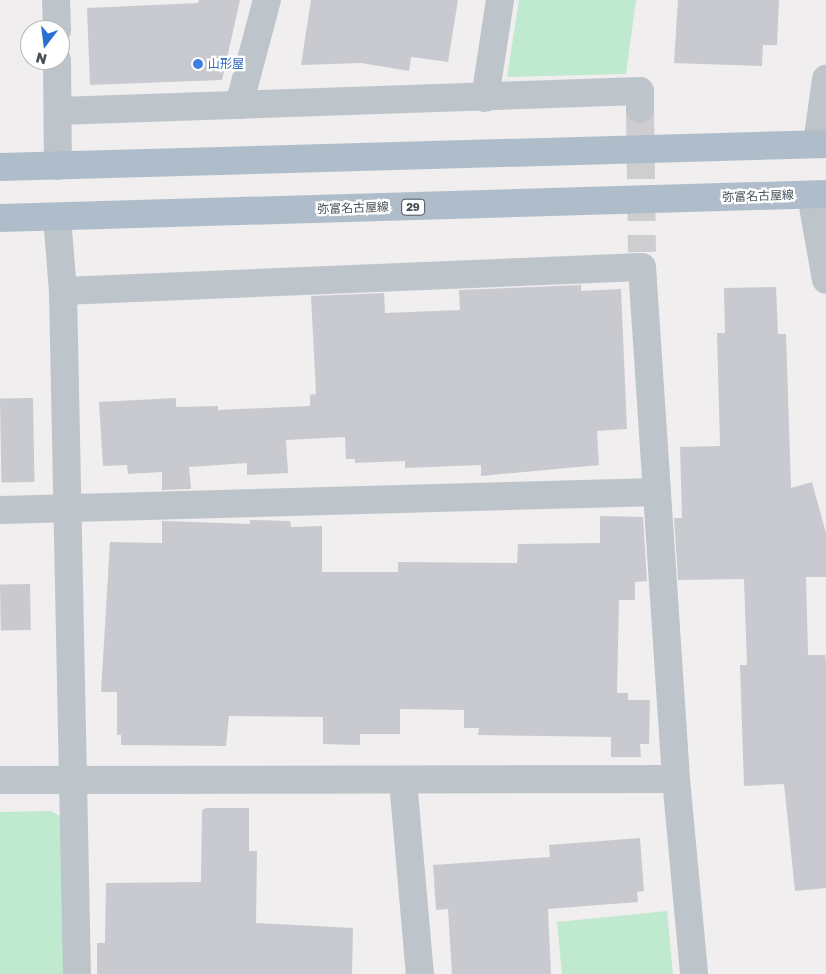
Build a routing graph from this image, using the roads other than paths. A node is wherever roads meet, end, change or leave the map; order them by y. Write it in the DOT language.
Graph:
graph roads {
  1 [pos="56,0"];
  2 [pos="267,0"];
  3 [pos="500,0"];
  4 [pos="57,20"];
  5 [pos="57,70"];
  6 [pos="826,80"];
  7 [pos="485,98"];
  8 [pos="239,105"];
  9 [pos="640,109"];
  10 [pos="58,111"];
  11 [pos="821,144"];
  12 [pos="58,166"];
  13 [pos="0,168"];
  14 [pos="818,194"];
  15 [pos="57,217"];
  16 [pos="0,218"];
  17 [pos="826,280"];
  18 [pos="63,291"];
  19 [pos="657,492"];
  20 [pos="65,508"];
  21 [pos="0,510"];
  22 [pos="71,778"];
  23 [pos="676,779"];
  24 [pos="0,780"];
  25 [pos="403,781"];
  26 [pos="77,974"];
  27 [pos="420,974"];
  28 [pos="694,974"];
  1 -- 4 [label="street"];
  2 -- 8 [label="street"];
  3 -- 7 [label="street"];
  5 -- 10 [label="street"];
  6 -- 11 [label="street"];
  7 -- 8 [label="street"];
  7 -- 9 [label="street"];
  8 -- 10 [label="street"];
  10 -- 12 [label="street"];
  11 -- 12 [label="main road"];
  12 -- 13 [label="main road"];
  14 -- 15 [label="main road, 弥富名古屋線 / 29"];
  14 -- 17 [label="street"];
  15 -- 16 [label="main road, 弥富名古屋線 / 29"];
  15 -- 18 [label="street"];
  18 -- 19 [label="street"];
  18 -- 20 [label="street"];
  19 -- 20 [label="street"];
  19 -- 23 [label="street"];
  20 -- 21 [label="street"];
  20 -- 22 [label="street"];
  22 -- 24 [label="street"];
  22 -- 25 [label="street"];
  22 -- 26 [label="street"];
  23 -- 25 [label="street"];
  23 -- 28 [label="street"];
  25 -- 27 [label="street"];
}
